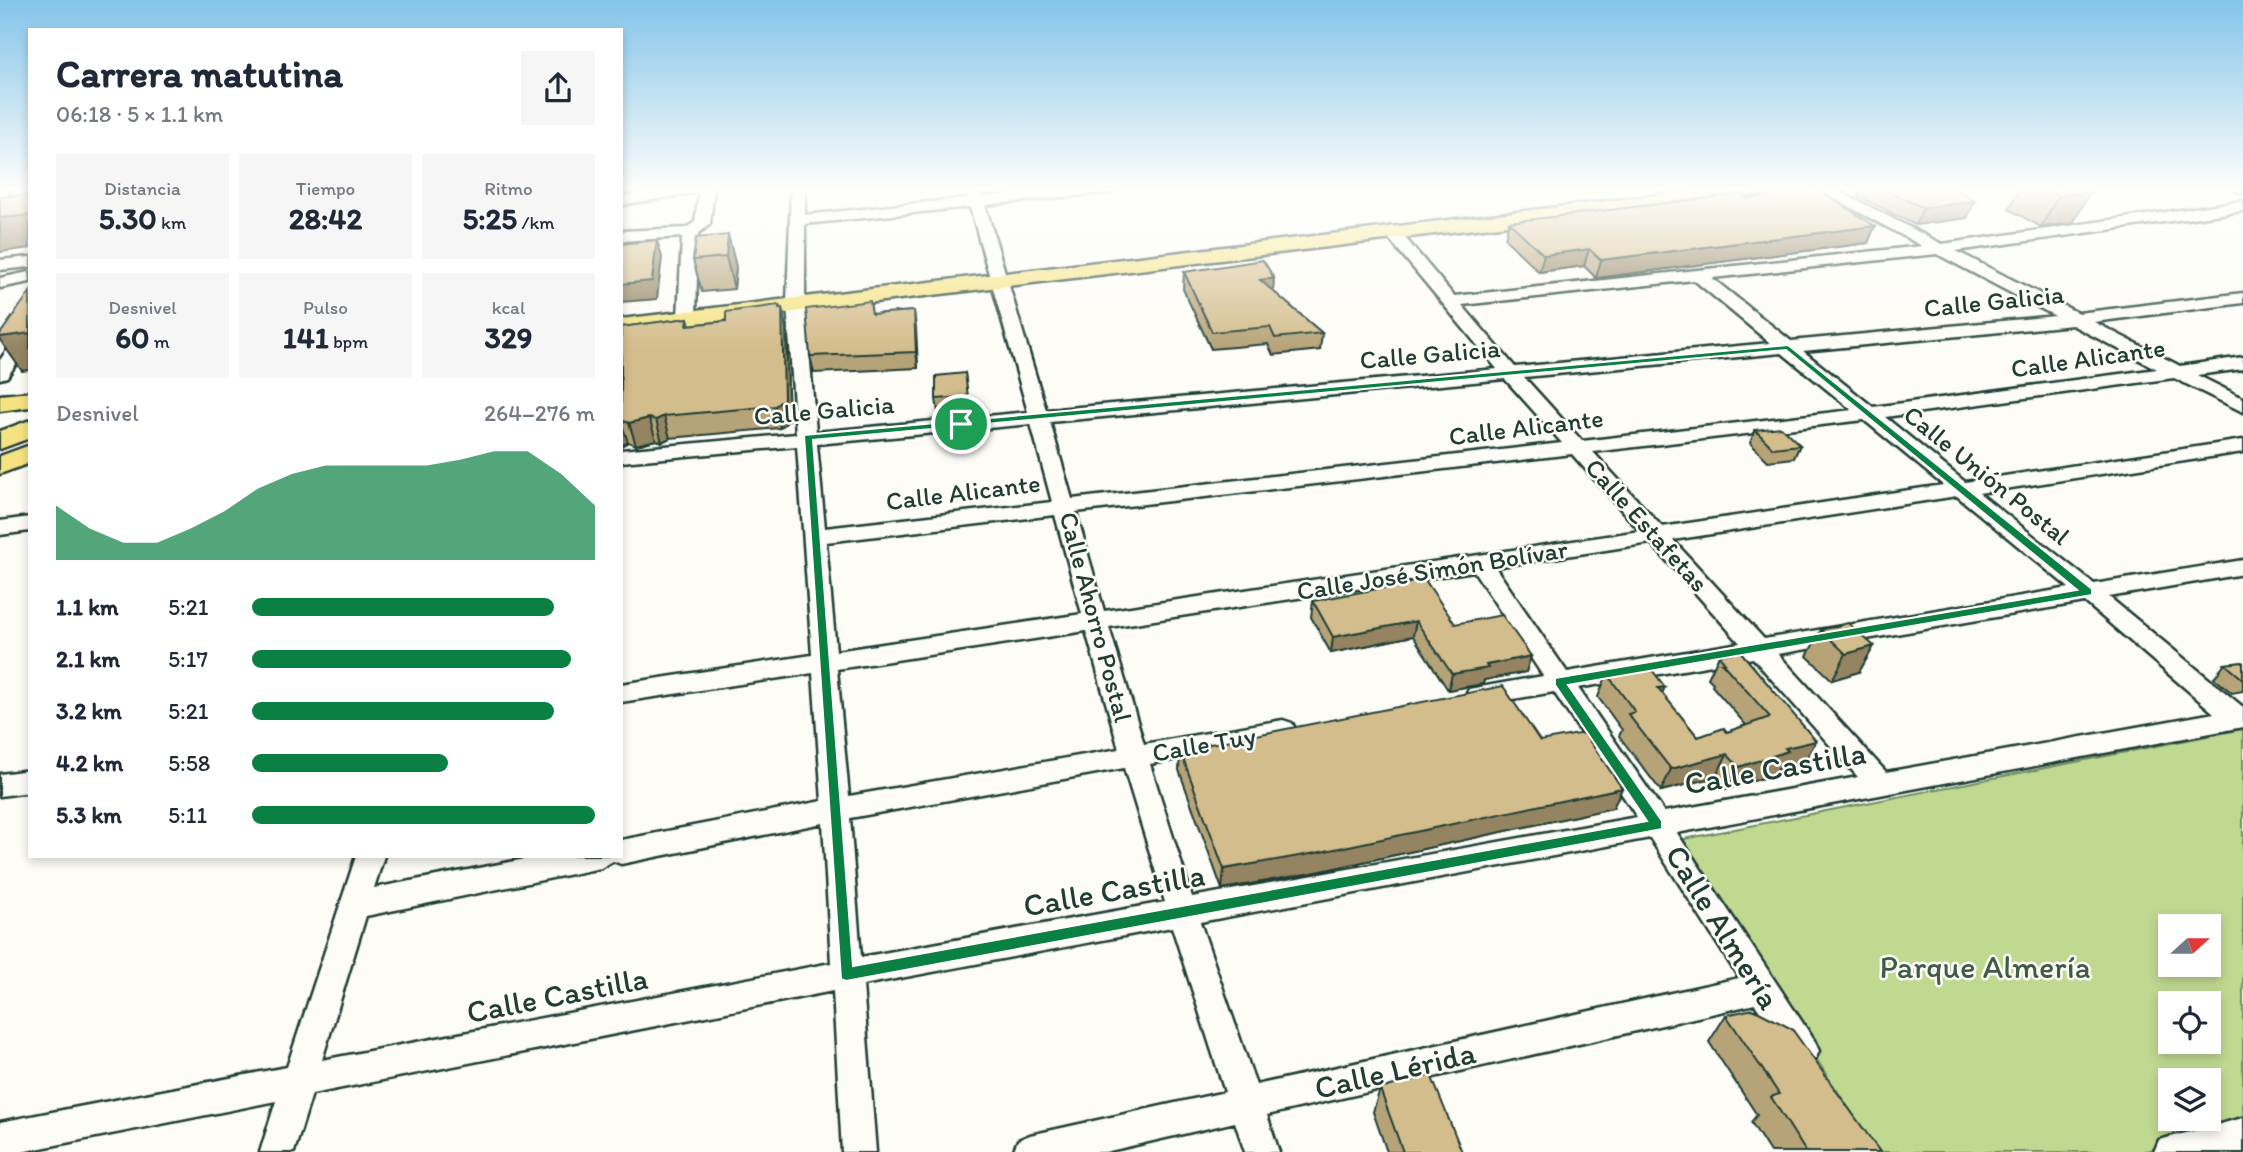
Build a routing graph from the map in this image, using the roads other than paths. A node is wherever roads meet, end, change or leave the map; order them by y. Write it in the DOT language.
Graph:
graph roads {
  1 [pos="690,242"];
  2 [pos="797,242"];
  3 [pos="988,242"];
  4 [pos="1303,242"];
  5 [pos="1400,242"];
  6 [pos="1925,242"];
  7 [pos="1990,242"];
  8 [pos="1939,249"];
  9 [pos="28,262"];
  10 [pos="0,265"];
  11 [pos="28,277"];
  12 [pos="1700,277"];
  13 [pos="1000,279"];
  14 [pos="0,283"];
  15 [pos="2243,298"];
  16 [pos="1451,302"];
  17 [pos="796,304"];
  18 [pos="687,318"];
  19 [pos="2075,319"];
  20 [pos="623,326"];
  21 [pos="28,334"];
  22 [pos="1788,347"];
  23 [pos="2243,363"];
  24 [pos="2179,372"];
  25 [pos="0,373"];
  26 [pos="1510,373"];
  27 [pos="28,399"];
  28 [pos="0,402"];
  29 [pos="2243,406"];
  30 [pos="1867,414"];
  31 [pos="1038,417"];
  32 [pos="28,429"];
  33 [pos="807,437"];
  34 [pos="0,441"];
  35 [pos="2243,446"];
  36 [pos="1577,447"];
  37 [pos="28,454"];
  38 [pos="623,456"];
  39 [pos="0,466"];
  40 [pos="1963,491"];
  41 [pos="1065,506"];
  42 [pos="28,524"];
  43 [pos="0,528"];
  44 [pos="814,536"];
  45 [pos="1655,536"];
  46 [pos="1480,563"];
  47 [pos="2243,567"];
  48 [pos="2088,592"];
  49 [pos="1097,620"];
  50 [pos="1757,648"];
  51 [pos="824,661"];
  52 [pos="1560,682"];
  53 [pos="623,693"];
  54 [pos="1450,701"];
  55 [pos="2240,718"];
  56 [pos="1313,725"];
  57 [pos="1135,757"];
  58 [pos="28,781"];
  59 [pos="1881,784"];
  60 [pos="0,785"];
  61 [pos="836,808"];
  62 [pos="1657,825"];
  63 [pos="623,852"];
  64 [pos="369,858"];
  65 [pos="591,858"];
  66 [pos="355,905"];
  67 [pos="1182,913"];
  68 [pos="846,974"];
  69 [pos="1760,988"];
  70 [pos="1819,1075"];
  71 [pos="299,1082"];
  72 [pos="1246,1103"];
  73 [pos="2243,1135"];
  74 [pos="0,1139"];
  75 [pos="2179,1151"];
  76 [pos="277,1152"];
  77 [pos="859,1152"];
  78 [pos="1030,1152"];
  79 [pos="1262,1152"];
  1 -- 18 [label="street"];
  2 -- 17 [label="street"];
  3 -- 13 [label="street, Calle Ahorro Postal"];
  4 -- 13 [label="main road"];
  5 -- 16 [label="street, Calle Estafetas"];
  6 -- 8 [label="street"];
  7 -- 8 [label="street"];
  8 -- 12 [label="street"];
  8 -- 19 [label="street"];
  9 -- 10 [label="street"];
  11 -- 14 [label="street"];
  12 -- 16 [label="street"];
  12 -- 22 [label="street, Calle Unión Postal"];
  13 -- 17 [label="main road"];
  13 -- 31 [label="street, Calle Ahorro Postal"];
  15 -- 19 [label="street, Calle Galicia"];
  16 -- 26 [label="street, Calle Estafetas"];
  17 -- 18 [label="main road"];
  17 -- 33 [label="street"];
  18 -- 20 [label="main road"];
  19 -- 22 [label="street, Calle Galicia"];
  19 -- 24 [label="street"];
  21 -- 25 [label="street"];
  22 -- 26 [label="street, Calle Galicia"];
  22 -- 30 [label="street, Calle Unión Postal"];
  23 -- 24 [label="street, Calle Alicante"];
  24 -- 29 [label="street"];
  24 -- 30 [label="street, Calle Alicante"];
  26 -- 31 [label="street, Calle Galicia"];
  26 -- 36 [label="street, Calle Estafetas"];
  27 -- 28 [label="main road"];
  30 -- 36 [label="street, Calle Alicante"];
  30 -- 40 [label="street, Calle Unión Postal"];
  31 -- 33 [label="street, Calle Galicia"];
  31 -- 41 [label="street, Calle Ahorro Postal"];
  32 -- 34 [label="main road"];
  33 -- 38 [label="street, Calle Galicia"];
  33 -- 44 [label="street"];
  35 -- 40 [label="street, Calle José Simón Bolívar"];
  36 -- 41 [label="street, Calle Alicante"];
  36 -- 45 [label="street, Calle Estafetas"];
  37 -- 39 [label="main road"];
  40 -- 45 [label="street, Calle José Simón Bolívar"];
  40 -- 48 [label="street, Calle Unión Postal"];
  41 -- 44 [label="street, Calle Alicante"];
  41 -- 49 [label="street, Calle Ahorro Postal"];
  42 -- 43 [label="street"];
  44 -- 51 [label="street"];
  45 -- 46 [label="street, Calle José Simón Bolívar"];
  45 -- 50 [label="street, Calle Estafetas"];
  46 -- 49 [label="street, Calle José Simón Bolívar"];
  46 -- 52 [label="street, Calle Almería"];
  47 -- 48 [label="street"];
  48 -- 50 [label="street"];
  48 -- 55 [label="street, Calle Unión Postal"];
  49 -- 51 [label="street, Calle José Simón Bolívar"];
  49 -- 57 [label="street, Calle Ahorro Postal"];
  50 -- 52 [label="street"];
  50 -- 59 [label="street, Calle Estafetas"];
  51 -- 53 [label="street, Calle José Simón Bolívar"];
  51 -- 61 [label="street"];
  52 -- 54 [label="street"];
  52 -- 62 [label="street, Calle Almería"];
  55 -- 59 [label="street, Calle Castilla"];
  56 -- 57 [label="street, Calle Tuy"];
  57 -- 61 [label="street, Calle Tuy"];
  57 -- 67 [label="street, Calle Ahorro Postal"];
  58 -- 60 [label="street"];
  59 -- 62 [label="street, Calle Castilla"];
  61 -- 63 [label="street, Calle Tuy"];
  61 -- 68 [label="street"];
  62 -- 67 [label="street, Calle Castilla"];
  62 -- 69 [label="street, Calle Almería"];
  64 -- 66 [label="street"];
  65 -- 66 [label="street"];
  66 -- 71 [label="street"];
  67 -- 68 [label="street, Calle Castilla"];
  67 -- 72 [label="street, Calle Ahorro Postal"];
  68 -- 71 [label="street, Calle Castilla"];
  68 -- 77 [label="street"];
  69 -- 70 [label="street, Calle Almería"];
  69 -- 72 [label="street, Calle Lérida"];
  71 -- 74 [label="street, Calle Castilla"];
  71 -- 76 [label="street"];
  72 -- 78 [label="street, Calle Lérida"];
  72 -- 79 [label="street, Calle Ahorro Postal"];
  73 -- 75 [label="street"];
}
